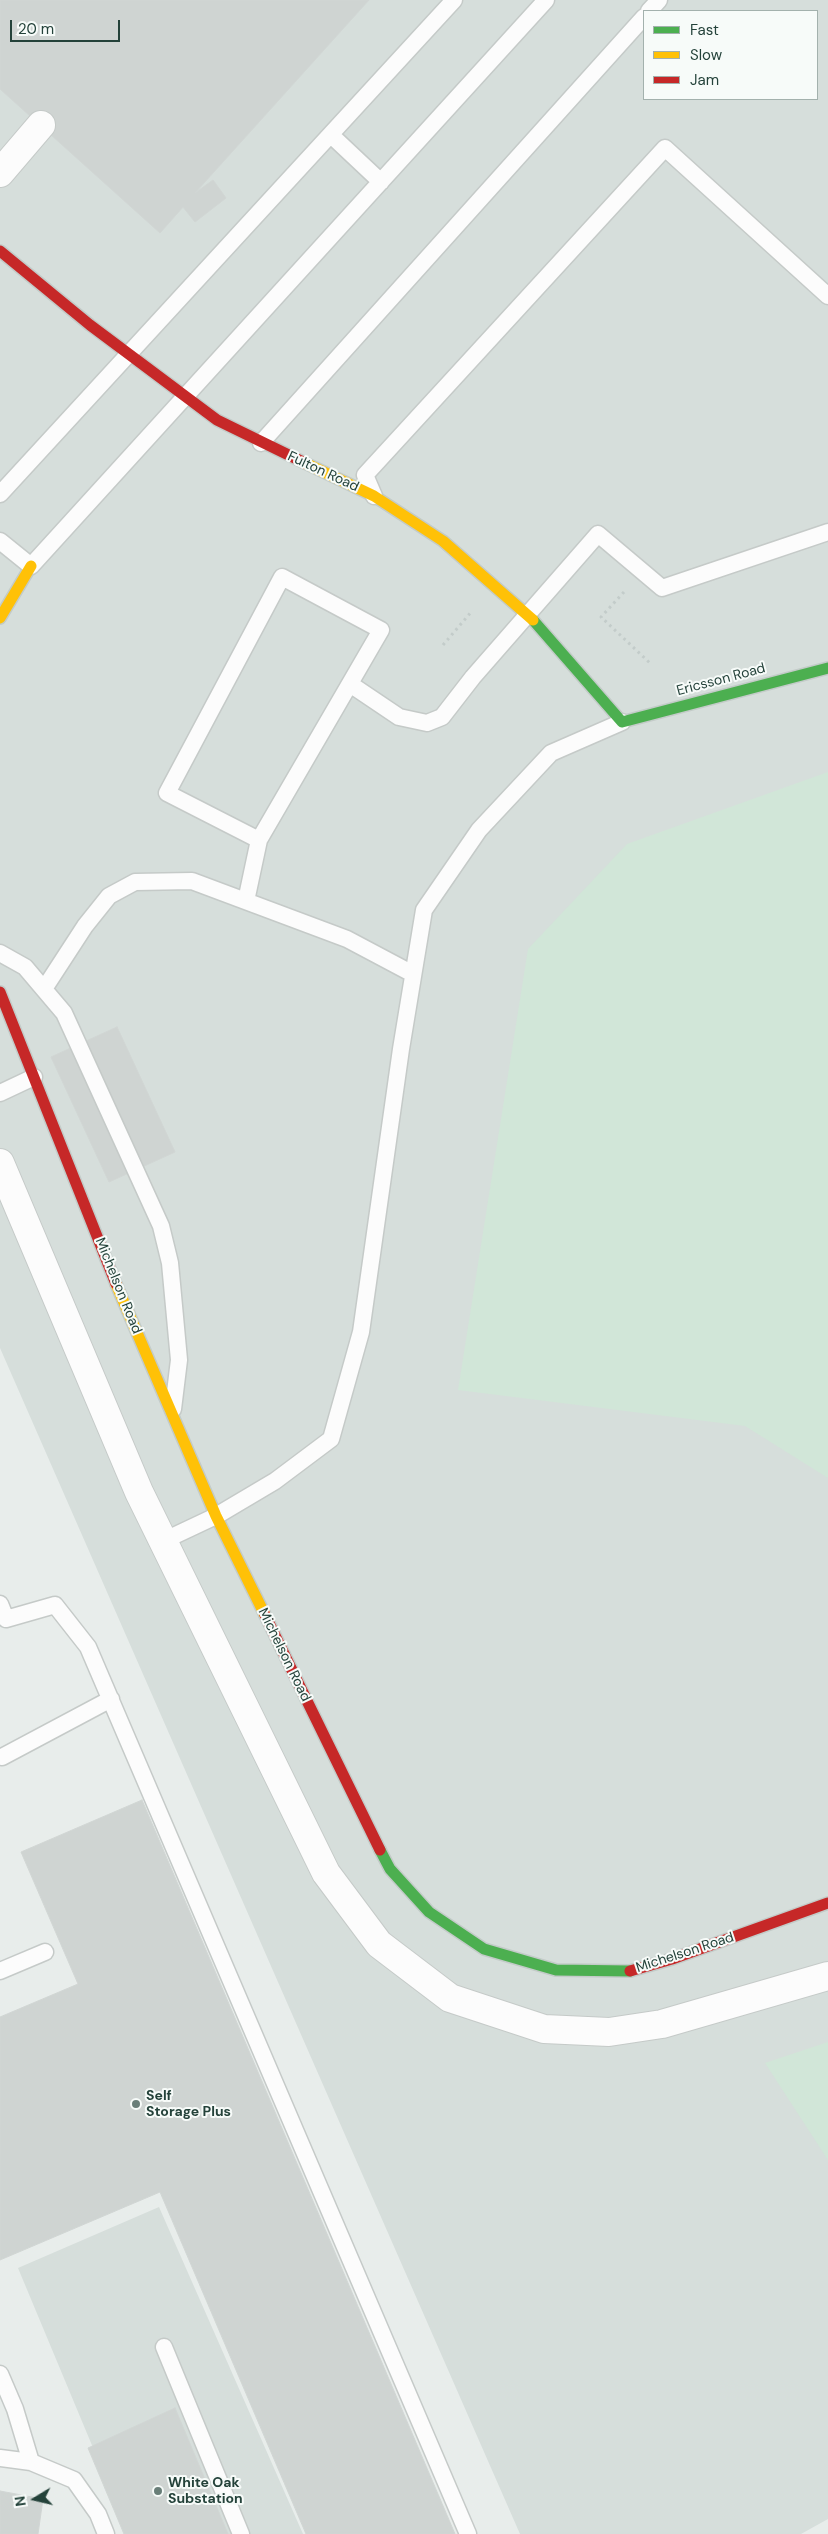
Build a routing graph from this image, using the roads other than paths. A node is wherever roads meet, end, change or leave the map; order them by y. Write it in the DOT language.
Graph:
graph roads {
  1 [pos="454,0"];
  2 [pos="546,0"];
  3 [pos="659,0"];
  4 [pos="650,10"];
  5 [pos="643,18"];
  6 [pos="41,125"];
  7 [pos="331,135"];
  8 [pos="0,173"];
  9 [pos="380,182"];
  10 [pos="0,251"];
  11 [pos="828,296"];
  12 [pos="130,355"];
  13 [pos="185,397"];
  14 [pos="261,443"];
  15 [pos="0,494"];
  16 [pos="374,496"];
  17 [pos="828,532"];
  18 [pos="0,541"];
  19 [pos="31,566"];
  20 [pos="527,614"];
  21 [pos="0,618"];
  22 [pos="828,668"];
  23 [pos="350,684"];
  24 [pos="622,722"];
  25 [pos="259,840"];
  26 [pos="246,901"];
  27 [pos="0,953"];
  28 [pos="414,974"];
  29 [pos="44,990"];
  30 [pos="0,992"];
  31 [pos="34,1077"];
  32 [pos="0,1093"];
  33 [pos="0,1163"];
  34 [pos="172,1414"];
  35 [pos="216,1516"];
  36 [pos="163,1541"];
  37 [pos="0,1604"];
  38 [pos="111,1699"];
  39 [pos="2,1757"];
  40 [pos="828,1903"];
  41 [pos="46,1952"];
  42 [pos="0,1971"];
  43 [pos="828,1976"];
  44 [pos="164,2348"];
  45 [pos="0,2374"];
  46 [pos="0,2458"];
  47 [pos="30,2462"];
  48 [pos="106,2534"];
  49 [pos="241,2534"];
  50 [pos="468,2534"];
  1 -- 7 [label="lane"];
  2 -- 9 [label="lane"];
  3 -- 4 [label="lane"];
  5 -- 14 [label="lane"];
  6 -- 8 [label="street"];
  7 -- 9 [label="lane"];
  7 -- 12 [label="lane"];
  9 -- 13 [label="lane"];
  10 -- 12 [label="street, Fulton Road"];
  11 -- 16 [label="lane"];
  12 -- 13 [label="street, Fulton Road"];
  12 -- 15 [label="lane"];
  13 -- 14 [label="street, Fulton Road"];
  13 -- 19 [label="lane"];
  14 -- 16 [label="street, Fulton Road"];
  16 -- 20 [label="street, Fulton Road"];
  17 -- 20 [label="lane"];
  18 -- 19 [label="lane"];
  19 -- 21 [label="street"];
  20 -- 23 [label="lane"];
  20 -- 24 [label="street, Fulton Road"];
  22 -- 24 [label="street, Ericsson Road"];
  23 -- 25 [label="lane"];
  23 -- 25 [label="lane"];
  24 -- 28 [label="lane"];
  25 -- 26 [label="lane"];
  26 -- 28 [label="lane"];
  26 -- 29 [label="lane"];
  27 -- 29 [label="lane"];
  28 -- 35 [label="lane"];
  29 -- 34 [label="lane"];
  30 -- 31 [label="street, Michelson Road"];
  31 -- 32 [label="lane"];
  31 -- 34 [label="street, Michelson Road"];
  33 -- 36 [label="street"];
  34 -- 35 [label="street, Michelson Road"];
  35 -- 36 [label="lane"];
  35 -- 40 [label="street, Michelson Road"];
  36 -- 43 [label="street"];
  37 -- 38 [label="lane"];
  38 -- 39 [label="lane"];
  38 -- 50 [label="lane"];
  41 -- 42 [label="lane"];
  44 -- 49 [label="lane"];
  45 -- 47 [label="lane"];
  46 -- 47 [label="lane"];
  47 -- 48 [label="lane"];
}
